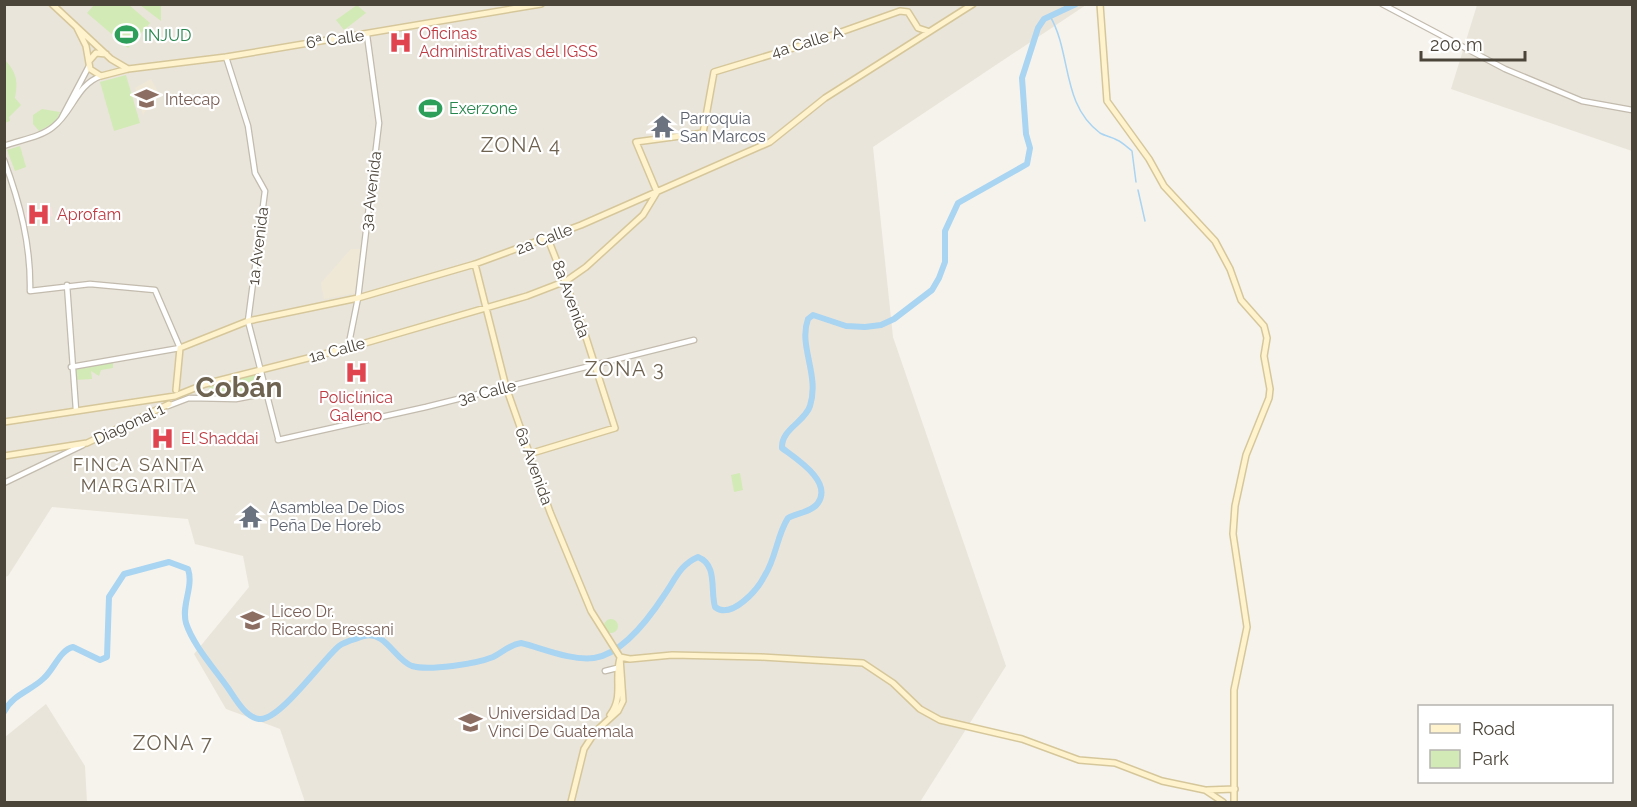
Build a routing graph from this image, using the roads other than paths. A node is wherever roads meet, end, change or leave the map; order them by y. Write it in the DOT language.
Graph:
graph roads {
  1 [pos="52,4"];
  2 [pos="541,4"];
  3 [pos="973,4"];
  4 [pos="1100,4"];
  5 [pos="1382,4"];
  6 [pos="77,28"];
  7 [pos="929,31"];
  8 [pos="367,34"];
  9 [pos="109,57"];
  10 [pos="226,57"];
  11 [pos="89,64"];
  12 [pos="128,69"];
  13 [pos="103,75"];
  14 [pos="1632,110"];
  15 [pos="61,119"];
  16 [pos="4,146"];
  17 [pos="4,160"];
  18 [pos="657,192"];
  19 [pos="548,239"];
  20 [pos="475,264"];
  21 [pos="566,282"];
  22 [pos="67,285"];
  23 [pos="358,298"];
  24 [pos="487,308"];
  25 [pos="248,321"];
  26 [pos="694,340"];
  27 [pos="180,348"];
  28 [pos="348,348"];
  29 [pos="594,364"];
  30 [pos="71,367"];
  31 [pos="261,370"];
  32 [pos="506,387"];
  33 [pos="176,390"];
  34 [pos="268,393"];
  35 [pos="169,404"];
  36 [pos="162,409"];
  37 [pos="76,410"];
  38 [pos="4,422"];
  39 [pos="278,439"];
  40 [pos="87,443"];
  41 [pos="529,454"];
  42 [pos="4,456"];
  43 [pos="4,483"];
  44 [pos="618,655"];
  45 [pos="617,668"];
  46 [pos="605,671"];
  47 [pos="607,721"];
  48 [pos="1235,789"];
  49 [pos="1205,790"];
  50 [pos="571,802"];
  51 [pos="1223,802"];
  52 [pos="1234,802"];
  1 -- 6 [label="main road"];
  2 -- 8 [label="main road, 6ª Calle"];
  3 -- 7 [label="main road, 2a Calle"];
  4 -- 48 [label="main road"];
  5 -- 14 [label="street"];
  6 -- 9 [label="main road"];
  6 -- 11 [label="main road"];
  7 -- 18 [label="main road, 2a Calle"];
  7 -- 18 [label="main road, 4a Calle A"];
  8 -- 10 [label="main road, 6ª Calle"];
  8 -- 23 [label="street, 3a Avenida"];
  9 -- 11 [label="main road"];
  9 -- 12 [label="main road"];
  9 -- 13 [label="main road"];
  10 -- 12 [label="main road, 6ª Calle"];
  10 -- 25 [label="street, 1a Avenida"];
  11 -- 13 [label="main road"];
  11 -- 15 [label="street"];
  12 -- 13 [label="main road, 6ª Calle"];
  13 -- 15 [label="street"];
  15 -- 16 [label="street"];
  17 -- 22 [label="street"];
  18 -- 19 [label="main road, 2a Calle"];
  18 -- 21 [label="main road, 1a Calle"];
  19 -- 20 [label="main road, 2a Calle"];
  19 -- 21 [label="main road, 8a Avenida"];
  20 -- 23 [label="main road, 2a Calle"];
  20 -- 24 [label="main road, 6a Avenida"];
  21 -- 24 [label="main road, 1a Calle"];
  21 -- 29 [label="main road, 8a Avenida"];
  22 -- 27 [label="street"];
  22 -- 30 [label="street"];
  23 -- 25 [label="main road, 2a Calle"];
  23 -- 28 [label="street, 3a Avenida"];
  24 -- 28 [label="main road, 1a Calle"];
  24 -- 32 [label="main road, 6a Avenida"];
  25 -- 27 [label="main road, 2a Calle"];
  25 -- 31 [label="street, 1a Avenida"];
  26 -- 29 [label="street, 3a Calle"];
  27 -- 30 [label="street, 2a Calle"];
  27 -- 33 [label="main road"];
  28 -- 31 [label="main road, 1a Calle"];
  29 -- 32 [label="street, 3a Calle"];
  29 -- 41 [label="main road, 8a Avenida"];
  30 -- 37 [label="street"];
  31 -- 34 [label="street, 1a Avenida"];
  31 -- 37 [label="main road, 1a Calle"];
  32 -- 39 [label="street, 3a Calle"];
  32 -- 41 [label="main road, 6a Avenida"];
  34 -- 36 [label="street, Diagonal 1"];
  34 -- 39 [label="street, 1a Avenida"];
  35 -- 36 [label="main road"];
  36 -- 40 [label="main road, Diagonal 1"];
  37 -- 38 [label="main road, 1a Calle"];
  40 -- 42 [label="main road"];
  40 -- 43 [label="street, Diagonal 1"];
  41 -- 44 [label="main road, 6a Avenida"];
  44 -- 45 [label="main road"];
  44 -- 47 [label="main road"];
  44 -- 49 [label="main road"];
  45 -- 46 [label="street"];
  45 -- 47 [label="main road"];
  47 -- 50 [label="main road"];
  48 -- 49 [label="main road"];
  48 -- 52 [label="main road"];
  49 -- 51 [label="main road"];
}
